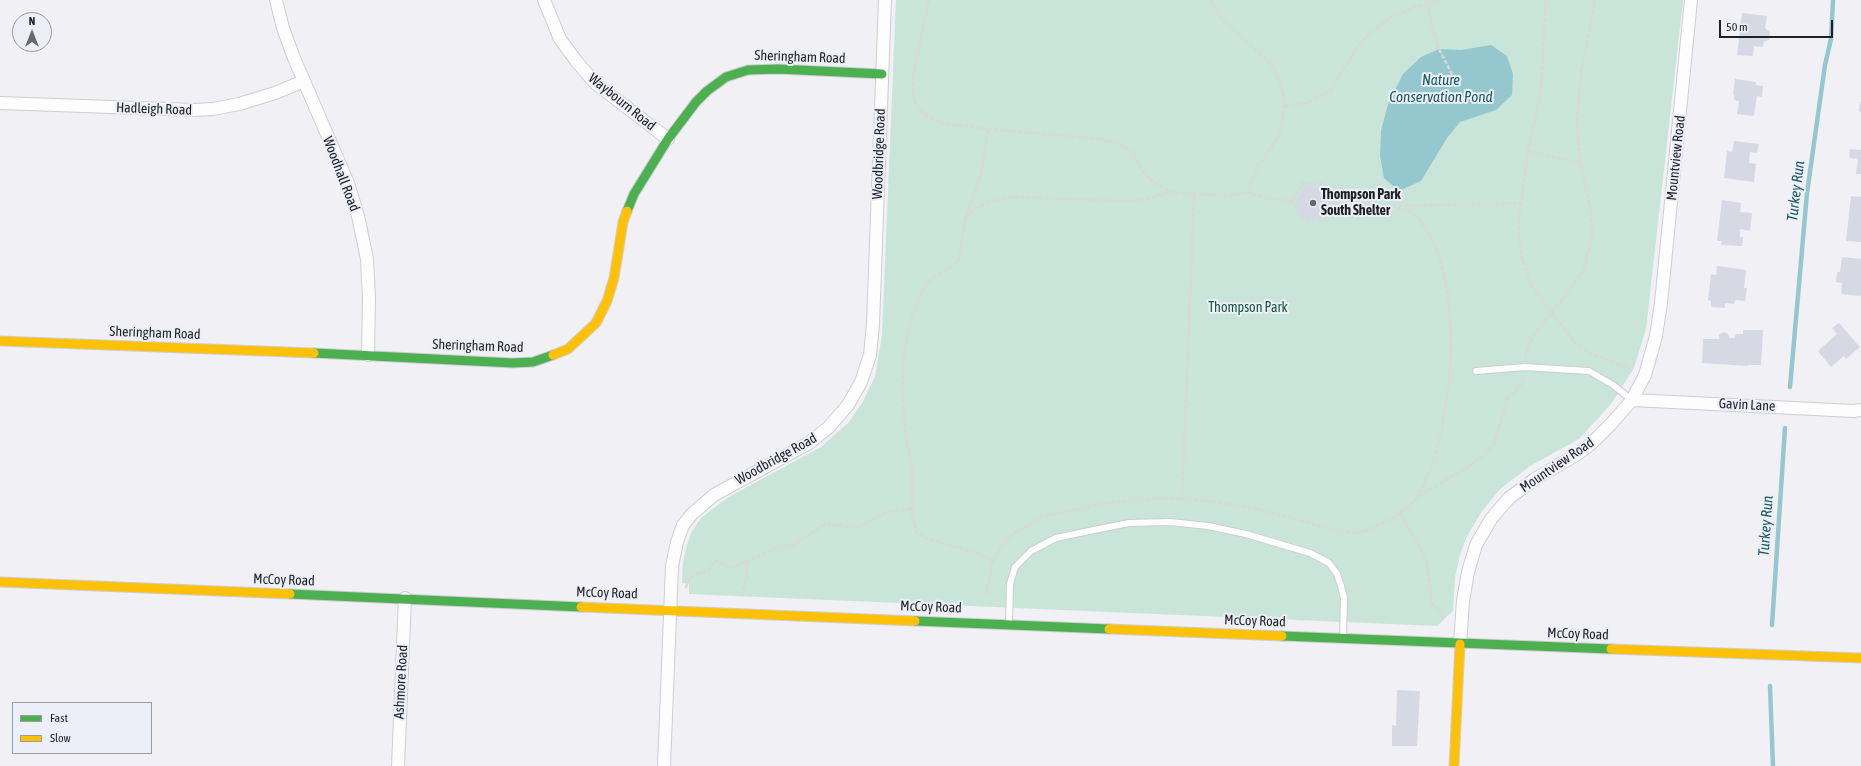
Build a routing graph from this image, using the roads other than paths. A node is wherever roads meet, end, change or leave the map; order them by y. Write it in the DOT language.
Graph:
graph roads {
  1 [pos="276,0"];
  2 [pos="544,0"];
  3 [pos="885,0"];
  4 [pos="1691,0"];
  5 [pos="882,74"];
  6 [pos="304,80"];
  7 [pos="0,103"];
  8 [pos="668,139"];
  9 [pos="0,340"];
  10 [pos="368,355"];
  11 [pos="1476,371"];
  12 [pos="1632,400"];
  13 [pos="1861,410"];
  14 [pos="0,582"];
  15 [pos="405,598"];
  16 [pos="671,610"];
  17 [pos="1009,624"];
  18 [pos="1344,638"];
  19 [pos="1460,644"];
  20 [pos="1861,658"];
  21 [pos="398,766"];
  22 [pos="664,766"];
  23 [pos="1454,766"];
  1 -- 6 [label="street, Woodhall Road"];
  2 -- 8 [label="street, Waybourn Road"];
  3 -- 5 [label="street, Woodbridge Road"];
  4 -- 12 [label="street, Mountview Road"];
  5 -- 8 [label="main road, Sheringham Road"];
  5 -- 16 [label="street, Woodbridge Road"];
  6 -- 7 [label="street, Hadleigh Road"];
  6 -- 10 [label="street, Woodhall Road"];
  8 -- 10 [label="main road, Sheringham Road"];
  9 -- 10 [label="main road, Sheringham Road"];
  11 -- 12 [label="lane"];
  12 -- 13 [label="street, Gavin Lane"];
  12 -- 19 [label="street, Mountview Road"];
  14 -- 15 [label="main road, McCoy Road"];
  15 -- 16 [label="main road, McCoy Road"];
  15 -- 21 [label="street, Ashmore Road"];
  16 -- 17 [label="main road, McCoy Road"];
  16 -- 22 [label="street, Woodbridge Road"];
  17 -- 18 [label="main road, McCoy Road"];
  17 -- 18 [label="lane"];
  18 -- 19 [label="main road, McCoy Road"];
  19 -- 20 [label="main road, McCoy Road"];
  19 -- 23 [label="main road, Mountview Road"];
}
